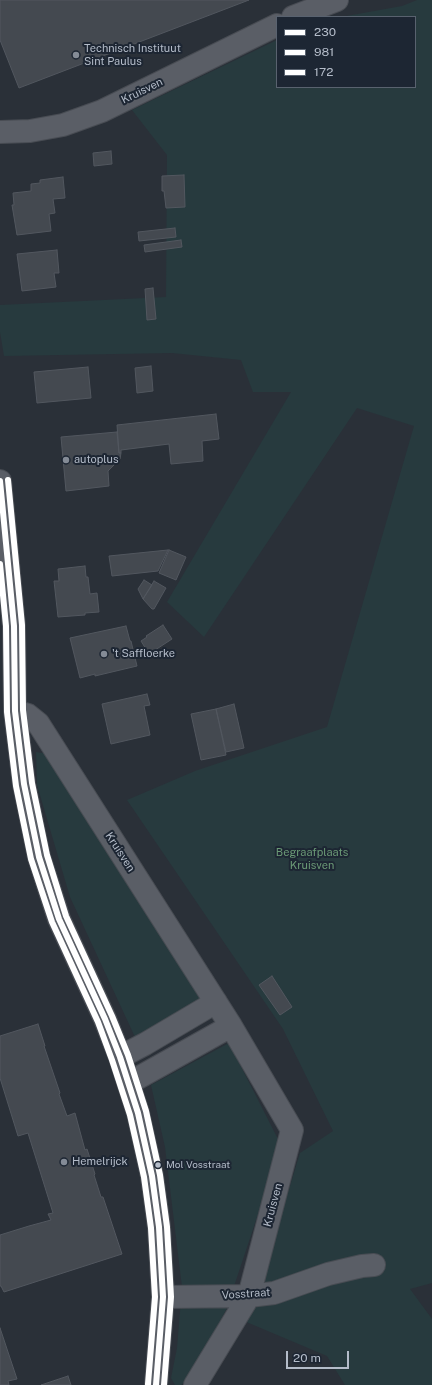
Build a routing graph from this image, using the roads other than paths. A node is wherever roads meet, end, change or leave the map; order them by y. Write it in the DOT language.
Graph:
graph roads {
  1 [pos="337,0"];
  2 [pos="296,16"];
  3 [pos="276,25"];
  4 [pos="0,132"];
  5 [pos="0,488"];
  6 [pos="15,711"];
  7 [pos="216,1002"];
  8 [pos="231,1026"];
  9 [pos="120,1057"];
  10 [pos="129,1083"];
  11 [pos="374,1264"];
  12 [pos="249,1296"];
  13 [pos="163,1297"];
  14 [pos="156,1385"];
  15 [pos="195,1385"];
  1 -- 2 [label="street"];
  3 -- 4 [label="street, Kruisven"];
  5 -- 6 [label="street"];
  6 -- 7 [label="street, Kruisven"];
  6 -- 9 [label="street"];
  7 -- 8 [label="street, Kruisven"];
  7 -- 9 [label="street"];
  8 -- 10 [label="street"];
  8 -- 12 [label="street, Kruisven"];
  9 -- 10 [label="street"];
  10 -- 13 [label="street"];
  11 -- 12 [label="street, Vosstraat"];
  12 -- 13 [label="street, Vosstraat"];
  12 -- 15 [label="street, Kruisven"];
  13 -- 14 [label="street"];
}
